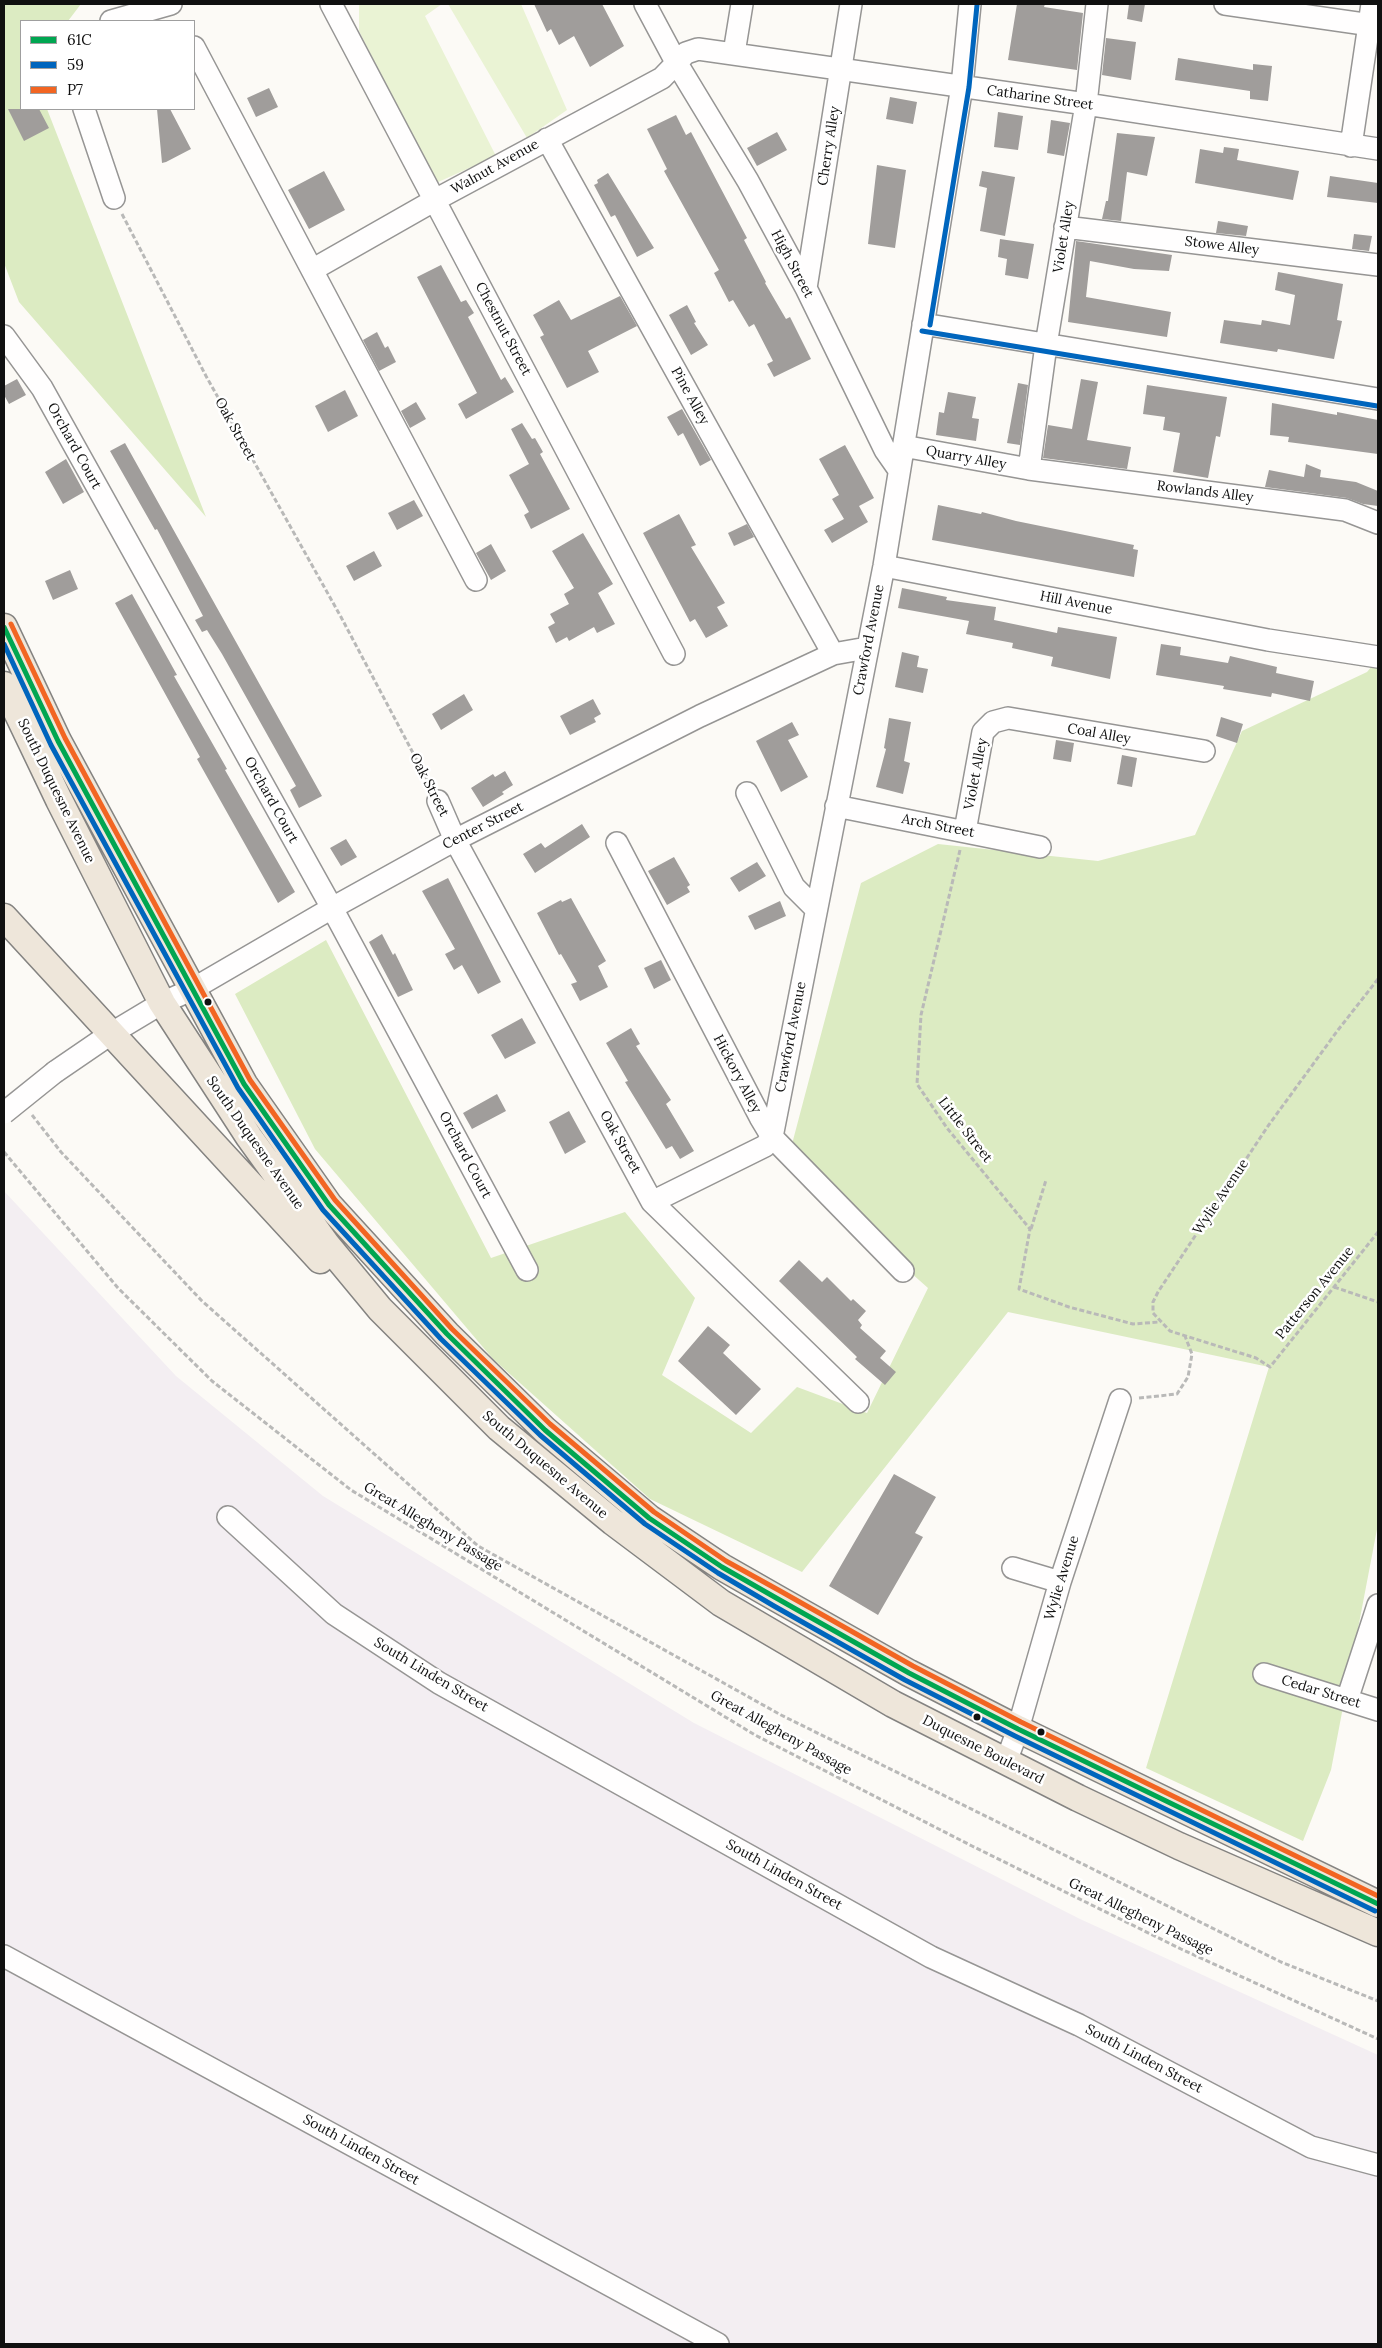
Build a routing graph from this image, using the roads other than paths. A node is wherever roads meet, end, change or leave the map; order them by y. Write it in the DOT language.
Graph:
graph roads {
  1 [pos="171,4"];
  2 [pos="331,4"];
  3 [pos="645,4"];
  4 [pos="742,4"];
  5 [pos="851,4"];
  6 [pos="970,4"];
  7 [pos="1097,4"];
  8 [pos="1225,4"];
  9 [pos="1372,4"];
  10 [pos="115,20"];
  11 [pos="179,20"];
  12 [pos="1373,26"];
  13 [pos="195,49"];
  14 [pos="734,53"];
  15 [pos="676,62"];
  16 [pos="841,70"];
  17 [pos="962,86"];
  18 [pos="1086,104"];
  19 [pos="84,110"];
  20 [pos="547,139"];
  21 [pos="1351,146"];
  22 [pos="1378,150"];
  23 [pos="114,198"];
  24 [pos="435,200"];
  25 [pos="1066,227"];
  26 [pos="1378,265"];
  27 [pos="312,270"];
  28 [pos="806,288"];
  29 [pos="923,324"];
  30 [pos="4,336"];
  31 [pos="1046,344"];
  32 [pos="1378,399"];
  33 [pos="903,446"];
  34 [pos="1029,469"];
  35 [pos="899,470"];
  36 [pos="1378,523"];
  37 [pos="884,566"];
  38 [pos="476,580"];
  39 [pos="4,627"];
  40 [pos="868,648"];
  41 [pos="674,654"];
  42 [pos="833,654"];
  43 [pos="1378,657"];
  44 [pos="4,685"];
  45 [pos="993,722"];
  46 [pos="1204,751"];
  47 [pos="747,793"];
  48 [pos="438,801"];
  49 [pos="836,806"];
  50 [pos="965,831"];
  51 [pos="455,840"];
  52 [pos="617,843"];
  53 [pos="1040,847"];
  54 [pos="332,908"];
  55 [pos="816,910"];
  56 [pos="4,917"];
  57 [pos="192,990"];
  58 [pos="162,1003"];
  59 [pos="112,1033"];
  60 [pos="4,1113"];
  61 [pos="772,1137"];
  62 [pos="652,1202"];
  63 [pos="527,1270"];
  64 [pos="903,1271"];
  65 [pos="1120,1400"];
  66 [pos="858,1402"];
  67 [pos="499,1428"];
  68 [pos="228,1517"];
  69 [pos="613,1522"];
  70 [pos="1013,1568"];
  71 [pos="1060,1582"];
  72 [pos="1378,1606"];
  73 [pos="1264,1674"];
  74 [pos="1347,1700"];
  75 [pos="1378,1710"];
  76 [pos="1018,1729"];
  77 [pos="1006,1762"];
  78 [pos="1378,1904"];
  79 [pos="1378,1933"];
  80 [pos="4,1956"];
  81 [pos="1378,2165"];
  82 [pos="718,2344"];
  1 -- 10 [label="street"];
  1 -- 11 [label="street"];
  2 -- 24 [label="street, Chestnut Street"];
  3 -- 15 [label="street, High Street"];
  4 -- 14 [label="street"];
  5 -- 16 [label="street, Cherry Alley"];
  6 -- 17 [label="street, Crawford Avenue"];
  7 -- 18 [label="street, Violet Alley"];
  8 -- 12 [label="street"];
  9 -- 12 [label="street"];
  12 -- 21 [label="street"];
  13 -- 27 [label="street"];
  14 -- 15 [label="street, Catharine Street"];
  14 -- 16 [label="street, Catharine Street"];
  15 -- 20 [label="street, Walnut Avenue"];
  15 -- 28 [label="street, High Street"];
  16 -- 17 [label="street, Catharine Street"];
  16 -- 28 [label="street, Cherry Alley"];
  17 -- 18 [label="street, Catharine Street"];
  17 -- 29 [label="street, Crawford Avenue"];
  18 -- 21 [label="street, Catharine Street"];
  18 -- 25 [label="street, Violet Alley"];
  19 -- 23 [label="street"];
  20 -- 24 [label="street, Walnut Avenue"];
  20 -- 42 [label="street, Pine Alley"];
  21 -- 22 [label="street, Catharine Street"];
  24 -- 27 [label="street, Walnut Avenue"];
  24 -- 41 [label="street, Chestnut Street"];
  25 -- 26 [label="street, Stowe Alley"];
  25 -- 31 [label="street, Violet Alley"];
  27 -- 38 [label="street"];
  28 -- 35 [label="street, High Street"];
  29 -- 31 [label="street"];
  29 -- 33 [label="street, Crawford Avenue"];
  30 -- 54 [label="street, Orchard Court"];
  31 -- 32 [label="street"];
  31 -- 34 [label="street, Violet Alley"];
  33 -- 34 [label="street, Quarry Alley"];
  33 -- 35 [label="street, Crawford Avenue"];
  34 -- 36 [label="street, Rowlands Alley"];
  35 -- 37 [label="street, Crawford Avenue"];
  37 -- 40 [label="street, Crawford Avenue"];
  37 -- 43 [label="street, Hill Avenue"];
  39 -- 57 [label="main road, South Duquesne Avenue"];
  40 -- 42 [label="street, Center Street"];
  40 -- 49 [label="street, Crawford Avenue"];
  42 -- 51 [label="street, Center Street"];
  44 -- 58 [label="main road, South Duquesne Avenue"];
  45 -- 46 [label="street, Coal Alley"];
  45 -- 50 [label="street, Violet Alley"];
  47 -- 55 [label="street"];
  48 -- 51 [label="street, Oak Street"];
  49 -- 50 [label="street, Arch Street"];
  49 -- 55 [label="street, Crawford Avenue"];
  50 -- 53 [label="street, Arch Street"];
  51 -- 54 [label="street, Center Street"];
  51 -- 62 [label="street, Oak Street"];
  52 -- 61 [label="street, Hickory Alley"];
  54 -- 57 [label="street, Center Street"];
  54 -- 63 [label="street, Orchard Court"];
  55 -- 61 [label="street, Crawford Avenue"];
  56 -- 59 [label="main road"];
  57 -- 58 [label="street, Center Street"];
  57 -- 76 [label="main road, South Duquesne Avenue"];
  58 -- 59 [label="street, Center Street"];
  58 -- 67 [label="main road, South Duquesne Avenue"];
  59 -- 60 [label="street, bridge"];
  59 -- 67 [label="main road"];
  61 -- 62 [label="street"];
  61 -- 64 [label="street, Hickory Alley"];
  62 -- 66 [label="street, Oak Street"];
  65 -- 71 [label="street, Wylie Avenue"];
  67 -- 69 [label="main road, South Duquesne Avenue"];
  68 -- 81 [label="street, South Linden Street"];
  69 -- 77 [label="main road, Duquesne Boulevard"];
  70 -- 71 [label="street"];
  71 -- 76 [label="street, Wylie Avenue"];
  72 -- 74 [label="street"];
  73 -- 74 [label="street, Cedar Street"];
  74 -- 75 [label="street, Cedar Street"];
  76 -- 77 [label="street, Wylie Avenue"];
  76 -- 78 [label="main road, South Duquesne Avenue"];
  77 -- 79 [label="main road, Duquesne Boulevard"];
  80 -- 82 [label="street, South Linden Street"];
}
